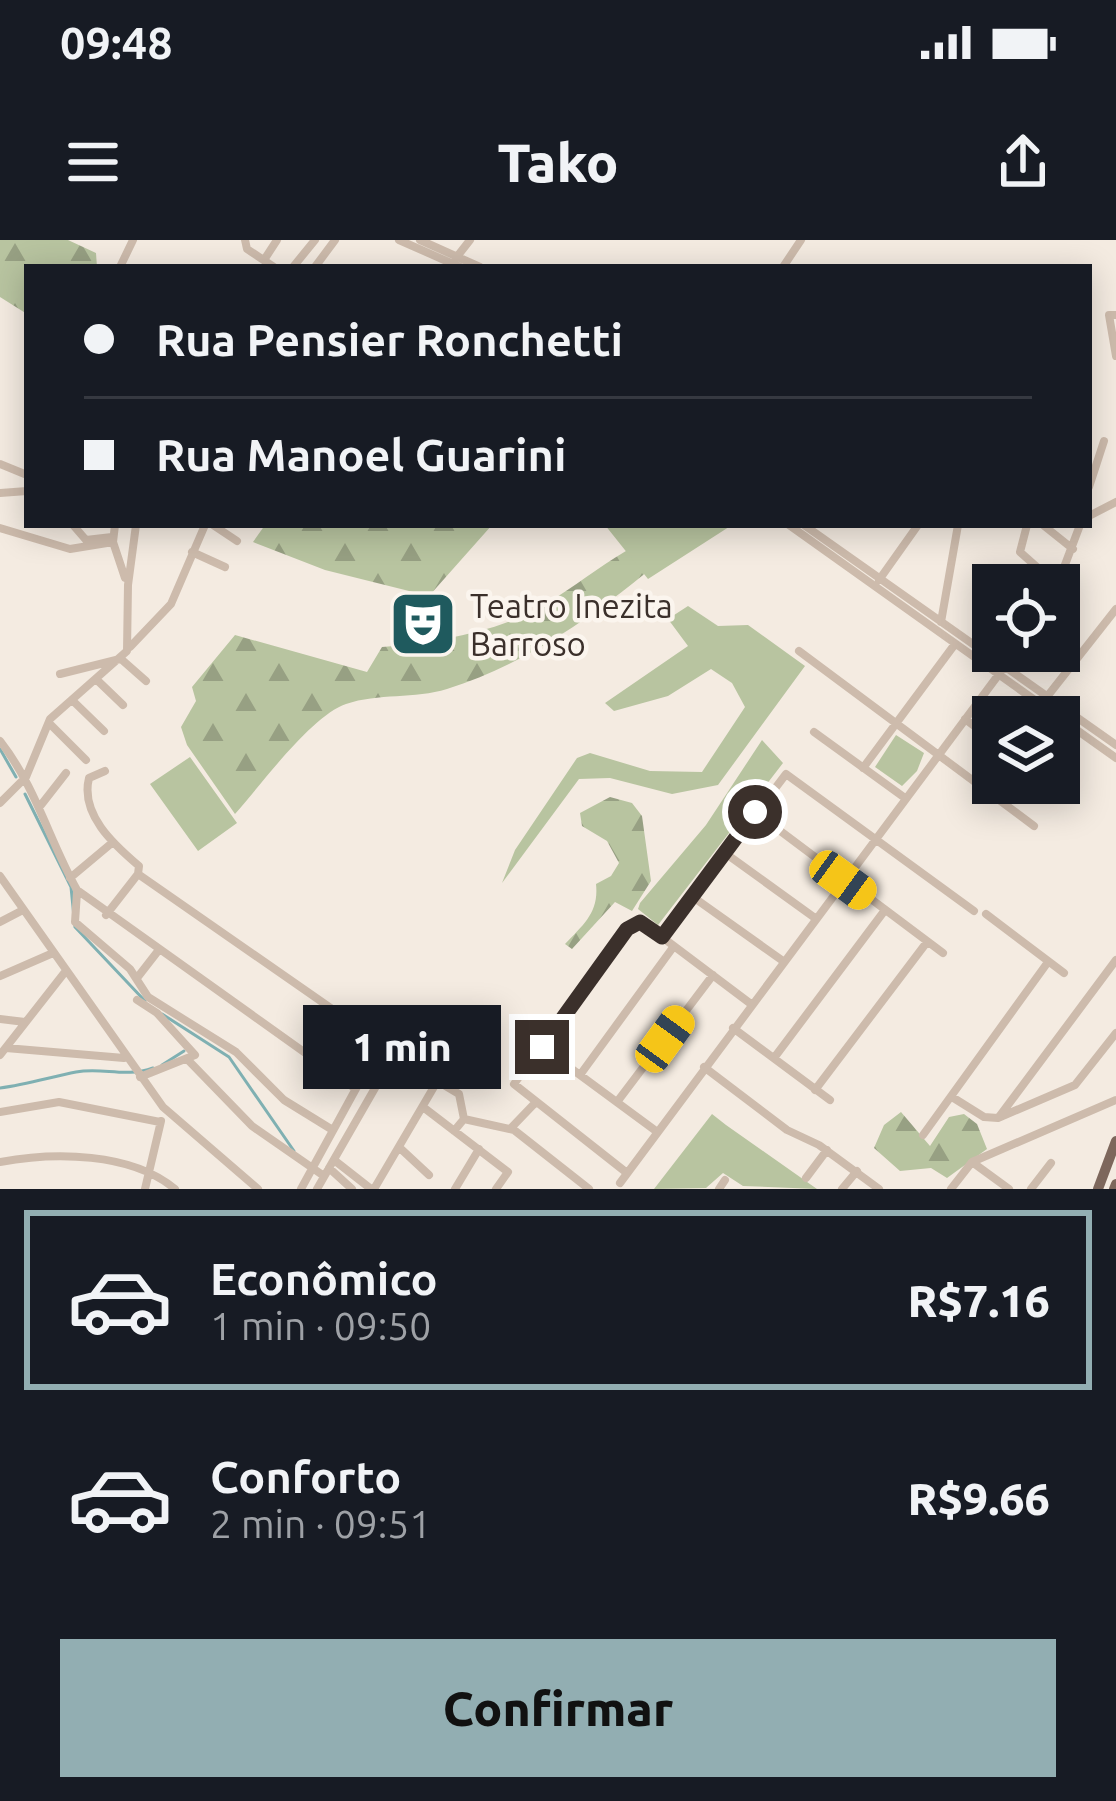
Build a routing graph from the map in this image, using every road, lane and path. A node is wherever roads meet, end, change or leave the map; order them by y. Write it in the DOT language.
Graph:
graph roads {
  1 [pos="245,240"];
  2 [pos="277,240"];
  3 [pos="315,240"];
  4 [pos="399,240"];
  5 [pos="420,240"];
  6 [pos="470,240"];
  7 [pos="264,260"];
  8 [pos="457,262"];
  9 [pos="270,264"];
  10 [pos="295,264"];
  11 [pos="1112,315"];
  12 [pos="1115,344"];
  13 [pos="1116,356"];
  14 [pos="1104,441"];
  15 [pos="1092,478"];
  16 [pos="0,528"];
  17 [pos="76,528"];
  18 [pos="115,528"];
  19 [pos="135,528"];
  20 [pos="207,528"];
  21 [pos="214,528"];
  22 [pos="795,528"];
  23 [pos="806,528"];
  24 [pos="916,528"];
  25 [pos="957,528"];
  26 [pos="1026,528"];
  27 [pos="1047,528"];
  28 [pos="1079,528"];
  29 [pos="814,538"];
  30 [pos="113,539"];
  31 [pos="237,541"];
  32 [pos="1073,549"];
  33 [pos="192,552"];
  34 [pos="125,563"];
  35 [pos="225,567"];
  36 [pos="879,580"];
  37 [pos="1116,609"];
  38 [pos="940,622"];
  39 [pos="956,644"];
  40 [pos="972,644"];
  41 [pos="129,648"];
  42 [pos="800,651"];
  43 [pos="121,659"];
  44 [pos="1000,672"];
  45 [pos="1012,672"];
  46 [pos="60,674"];
  47 [pos="998,675"];
  48 [pos="97,680"];
  49 [pos="146,681"];
  50 [pos="1036,696"];
  51 [pos="1039,696"];
  52 [pos="1049,696"];
  53 [pos="72,700"];
  54 [pos="122,705"];
  55 [pos="965,718"];
  56 [pos="48,723"];
  57 [pos="898,723"];
  58 [pos="1080,723"];
  59 [pos="972,724"];
  60 [pos="104,731"];
  61 [pos="814,732"];
  62 [pos="0,741"];
  63 [pos="1111,742"];
  64 [pos="938,754"];
  65 [pos="1116,758"];
  66 [pos="86,760"];
  67 [pos="863,768"];
  68 [pos="105,771"];
  69 [pos="66,773"];
  70 [pos="26,777"];
  71 [pos="905,798"];
  72 [pos="0,803"];
  73 [pos="40,806"];
  74 [pos="755,812"];
  75 [pos="1034,826"];
  76 [pos="876,837"];
  77 [pos="113,842"];
  78 [pos="725,853"];
  79 [pos="138,874"];
  80 [pos="0,876"];
  81 [pos="70,878"];
  82 [pos="843,880"];
  83 [pos="77,890"];
  84 [pos="693,897"];
  85 [pos="23,910"];
  86 [pos="885,910"];
  87 [pos="974,910"];
  88 [pos="986,914"];
  89 [pos="106,915"];
  90 [pos="814,918"];
  91 [pos="0,922"];
  92 [pos="662,937"];
  93 [pos="928,942"];
  94 [pos="674,946"];
  95 [pos="158,951"];
  96 [pos="53,953"];
  97 [pos="943,953"];
  98 [pos="1116,960"];
  99 [pos="783,961"];
  100 [pos="1048,962"];
  101 [pos="65,972"];
  102 [pos="1064,973"];
  103 [pos="712,975"];
  104 [pos="0,976"];
  105 [pos="137,978"];
  106 [pos="136,1000"];
  107 [pos="751,1004"];
  108 [pos="0,1018"];
  109 [pos="25,1022"];
  110 [pos="734,1028"];
  111 [pos="1116,1033"];
  112 [pos="542,1047"];
  113 [pos="3,1052"];
  114 [pos="192,1055"];
  115 [pos="774,1058"];
  116 [pos="704,1067"];
  117 [pos="134,1069"];
  118 [pos="580,1075"];
  119 [pos="438,1080"];
  120 [pos="1026,1084"];
  121 [pos="353,1087"];
  122 [pos="815,1090"];
  123 [pos="952,1096"];
  124 [pos="830,1100"];
  125 [pos="617,1102"];
  126 [pos="1038,1102"];
  127 [pos="535,1103"];
  128 [pos="1116,1104"];
  129 [pos="422,1107"];
  130 [pos="0,1112"];
  131 [pos="168,1112"];
  132 [pos="998,1118"];
  133 [pos="464,1119"];
  134 [pos="160,1122"];
  135 [pos="511,1129"];
  136 [pos="331,1130"];
  137 [pos="454,1131"];
  138 [pos="656,1131"];
  139 [pos="923,1135"];
  140 [pos="1116,1141"];
  141 [pos="401,1149"];
  142 [pos="479,1149"];
  143 [pos="827,1150"];
  144 [pos="0,1162"];
  145 [pos="972,1162"];
  146 [pos="1051,1163"];
  147 [pos="329,1168"];
  148 [pos="310,1169"];
  149 [pos="149,1172"];
  150 [pos="857,1172"];
  151 [pos="627,1173"];
  152 [pos="429,1174"];
  153 [pos="806,1178"];
  154 [pos="620,1183"];
  155 [pos="145,1189"];
  156 [pos="175,1189"];
  157 [pos="258,1189"];
  158 [pos="302,1189"];
  159 [pos="317,1189"];
  160 [pos="352,1189"];
  161 [pos="372,1189"];
  162 [pos="455,1189"];
  163 [pos="496,1189"];
  164 [pos="589,1189"];
  165 [pos="842,1189"];
  166 [pos="879,1189"];
  167 [pos="951,1189"];
  168 [pos="1009,1189"];
  169 [pos="1031,1189"];
  170 [pos="1098,1189"];
  1 -- 7 [label="street"];
  2 -- 7 [label="street"];
  3 -- 10 [label="street"];
  4 -- 8 [label="street"];
  5 -- 8 [label="street"];
  6 -- 8 [label="street"];
  7 -- 9 [label="street"];
  11 -- 12 [label="street"];
  12 -- 13 [label="street"];
  14 -- 15 [label="street"];
  16 -- 30 [label="street"];
  17 -- 30 [label="street"];
  18 -- 30 [label="street"];
  19 -- 34 [label="street"];
  20 -- 33 [label="street"];
  21 -- 31 [label="street"];
  22 -- 29 [label="street"];
  23 -- 29 [label="street"];
  24 -- 36 [label="street"];
  25 -- 38 [label="street"];
  26 -- 32 [label="street"];
  27 -- 32 [label="street"];
  28 -- 32 [label="street"];
  29 -- 36 [label="street"];
  29 -- 39 [label="street"];
  30 -- 34 [label="street"];
  33 -- 35 [label="street"];
  33 -- 41 [label="street"];
  34 -- 41 [label="street"];
  36 -- 38 [label="street"];
  37 -- 52 [label="street"];
  38 -- 40 [label="street"];
  39 -- 47 [label="street"];
  39 -- 57 [label="street"];
  41 -- 43 [label="street"];
  42 -- 57 [label="street"];
  43 -- 46 [label="street"];
  43 -- 48 [label="street"];
  43 -- 49 [label="street"];
  44 -- 47 [label="street"];
  45 -- 51 [label="street"];
  47 -- 50 [label="street"];
  47 -- 55 [label="street"];
  48 -- 53 [label="street"];
  48 -- 54 [label="street"];
  53 -- 56 [label="street"];
  53 -- 60 [label="street"];
  55 -- 59 [label="street"];
  55 -- 64 [label="street"];
  56 -- 66 [label="street"];
  56 -- 70 [label="street"];
  57 -- 64 [label="street"];
  57 -- 67 [label="street"];
  58 -- 63 [label="street"];
  61 -- 67 [label="street"];
  62 -- 70 [label="street"];
  63 -- 65 [label="street"];
  64 -- 71 [label="street"];
  64 -- 75 [label="street"];
  67 -- 71 [label="street"];
  68 -- 77 [label="street"];
  69 -- 73 [label="street"];
  70 -- 72 [label="street"];
  70 -- 73 [label="street"];
  71 -- 76 [label="street"];
  73 -- 81 [label="street"];
  74 -- 76 [label="street"];
  74 -- 78 [label="street"];
  74 -- 82 [label="street"];
  76 -- 82 [label="street"];
  76 -- 87 [label="street"];
  77 -- 79 [label="street"];
  77 -- 81 [label="street"];
  78 -- 84 [label="street"];
  78 -- 90 [label="street"];
  79 -- 89 [label="street"];
  79 -- 121 [label="street"];
  80 -- 85 [label="street"];
  81 -- 83 [label="street"];
  82 -- 86 [label="street"];
  82 -- 90 [label="street"];
  83 -- 89 [label="street"];
  83 -- 105 [label="street"];
  84 -- 92 [label="street"];
  84 -- 99 [label="street"];
  85 -- 91 [label="street"];
  85 -- 96 [label="street"];
  86 -- 93 [label="street"];
  86 -- 115 [label="street"];
  88 -- 100 [label="street"];
  89 -- 95 [label="street"];
  90 -- 99 [label="street"];
  92 -- 94 [label="street"];
  92 -- 112 [label="street"];
  93 -- 97 [label="street"];
  93 -- 122 [label="street"];
  94 -- 103 [label="street"];
  94 -- 118 [label="street"];
  95 -- 105 [label="street"];
  95 -- 121 [label="street"];
  96 -- 101 [label="street"];
  96 -- 104 [label="street"];
  98 -- 120 [label="street"];
  99 -- 107 [label="street"];
  100 -- 102 [label="street"];
  100 -- 123 [label="street"];
  101 -- 109 [label="street"];
  101 -- 117 [label="street"];
  103 -- 107 [label="street"];
  103 -- 125 [label="street"];
  105 -- 136 [label="street"];
  106 -- 114 [label="street"];
  107 -- 110 [label="street"];
  108 -- 109 [label="street"];
  109 -- 113 [label="street"];
  110 -- 115 [label="street"];
  110 -- 116 [label="street"];
  111 -- 126 [label="street"];
  112 -- 118 [label="street"];
  112 -- 127 [label="street"];
  113 -- 117 [label="street"];
  114 -- 117 [label="street"];
  114 -- 148 [label="street"];
  115 -- 122 [label="street"];
  116 -- 138 [label="street"];
  116 -- 143 [label="street"];
  117 -- 131 [label="street"];
  118 -- 125 [label="street"];
  119 -- 129 [label="street"];
  119 -- 133 [label="street"];
  119 -- 147 [label="street"];
  120 -- 126 [label="street"];
  120 -- 132 [label="street"];
  121 -- 136 [label="street"];
  122 -- 124 [label="street"];
  123 -- 132 [label="street"];
  123 -- 139 [label="street"];
  125 -- 138 [label="street"];
  126 -- 132 [label="street"];
  127 -- 135 [label="street"];
  127 -- 151 [label="street"];
  128 -- 145 [label="street"];
  129 -- 137 [label="street"];
  129 -- 141 [label="street"];
  130 -- 134 [label="street"];
  131 -- 134 [label="street"];
  131 -- 157 [label="street"];
  133 -- 135 [label="street"];
  133 -- 137 [label="street"];
  134 -- 149 [label="street"];
  135 -- 164 [label="street"];
  136 -- 148 [label="street"];
  137 -- 142 [label="street"];
  138 -- 151 [label="street"];
  140 -- 170 [label="main road"];
  141 -- 152 [label="street"];
  141 -- 161 [label="street"];
  142 -- 162 [label="street"];
  142 -- 163 [label="street"];
  143 -- 150 [label="street"];
  143 -- 153 [label="street"];
  144 -- 149 [label="street"];
  145 -- 167 [label="street"];
  145 -- 168 [label="street"];
  146 -- 169 [label="street"];
  147 -- 148 [label="street"];
  147 -- 159 [label="street"];
  147 -- 160 [label="street"];
  147 -- 161 [label="street"];
  148 -- 158 [label="street"];
  149 -- 155 [label="street"];
  149 -- 156 [label="street"];
  150 -- 165 [label="street"];
  150 -- 166 [label="street"];
  151 -- 154 [label="street"];
}
